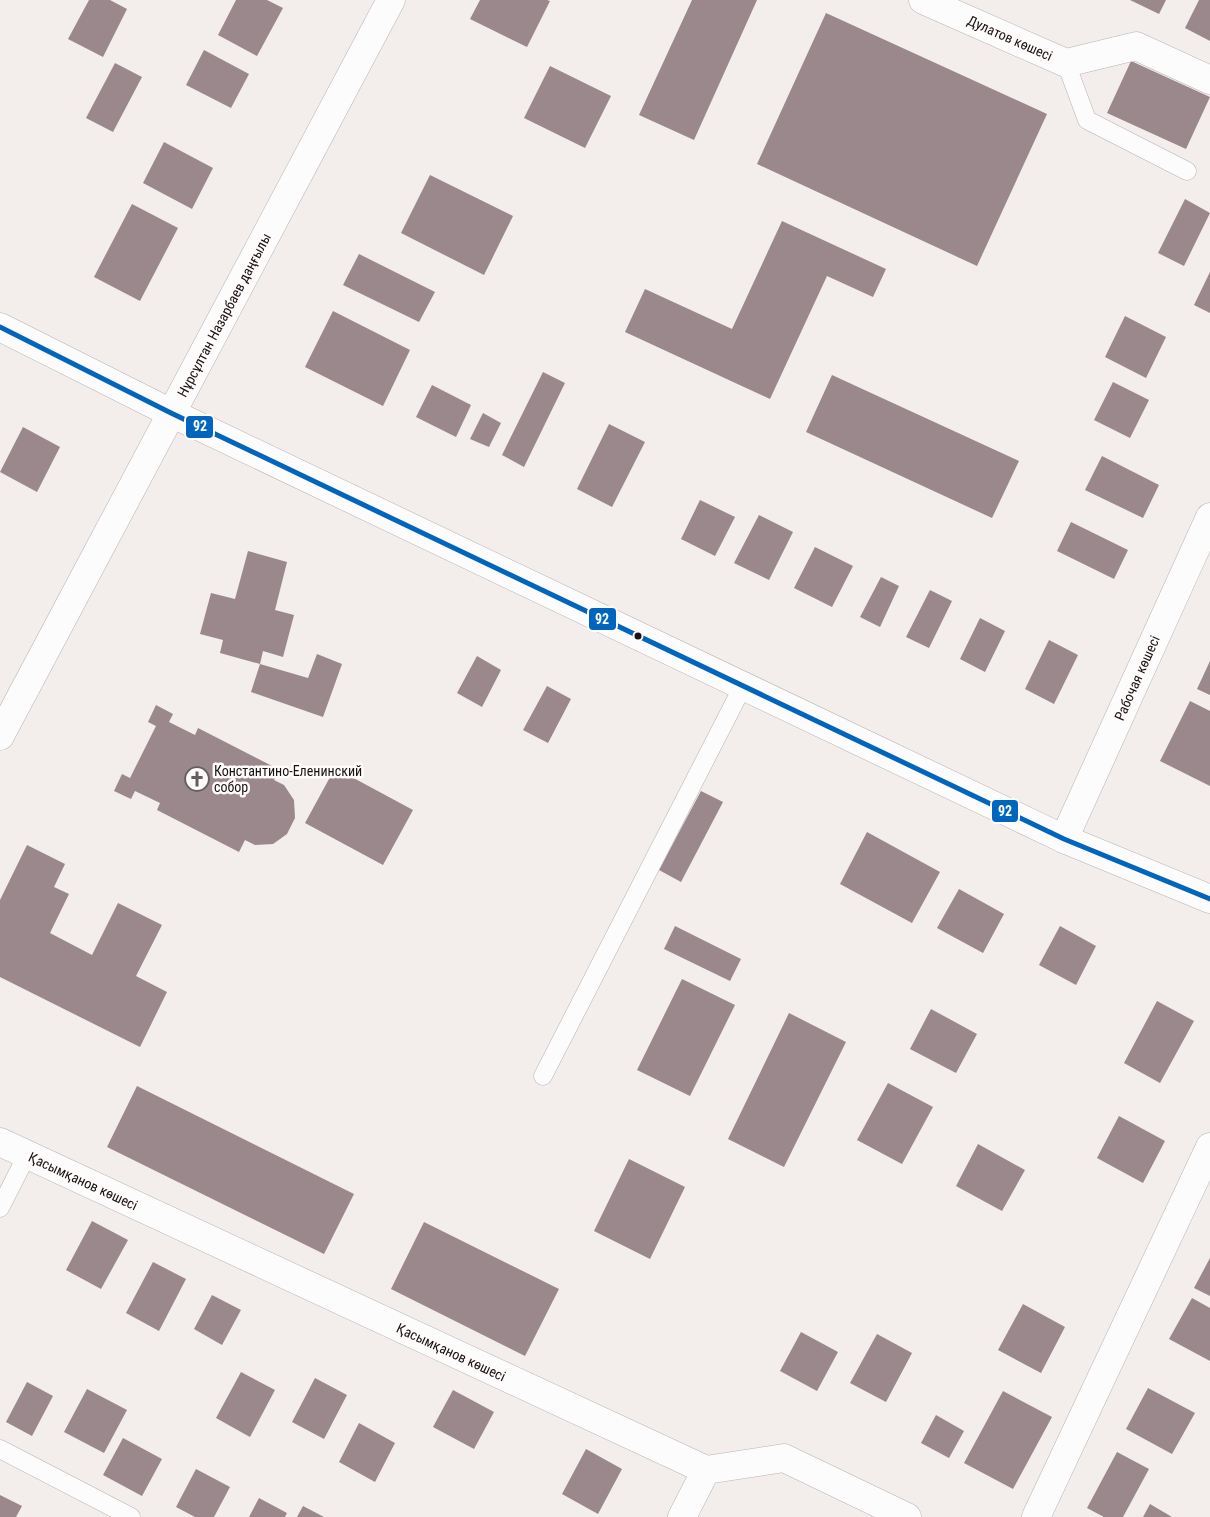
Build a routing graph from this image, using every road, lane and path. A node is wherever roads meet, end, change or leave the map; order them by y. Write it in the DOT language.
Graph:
graph roads {
  1 [pos="391,0"];
  2 [pos="923,0"];
  3 [pos="1066,63"];
  4 [pos="1210,80"];
  5 [pos="1187,171"];
  6 [pos="0,327"];
  7 [pos="171,413"];
  8 [pos="1210,517"];
  9 [pos="742,686"];
  10 [pos="0,736"];
  11 [pos="1064,839"];
  12 [pos="1210,899"];
  13 [pos="543,1076"];
  14 [pos="0,1142"];
  15 [pos="1210,1147"];
  16 [pos="27,1155"];
  17 [pos="0,1208"];
  18 [pos="0,1448"];
  19 [pos="706,1470"];
  20 [pos="131,1517"];
  21 [pos="682,1517"];
  22 [pos="907,1517"];
  23 [pos="1036,1517"];
  1 -- 7 [label="street, Нұрсұлтан Назарбаев даңғылы"];
  2 -- 3 [label="street, Дулатов көшесі"];
  3 -- 4 [label="street, Дулатов көшесі"];
  3 -- 5 [label="lane"];
  6 -- 7 [label="street"];
  7 -- 9 [label="street"];
  7 -- 10 [label="street, Нұрсұлтан Назарбаев даңғылы"];
  8 -- 11 [label="street, Рабочая көшесі"];
  9 -- 11 [label="street"];
  9 -- 13 [label="lane"];
  11 -- 12 [label="street"];
  14 -- 16 [label="street, Қасымқанов көшесі"];
  15 -- 23 [label="street"];
  16 -- 17 [label="lane"];
  16 -- 19 [label="street, Қасымқанов көшесі"];
  18 -- 20 [label="lane"];
  19 -- 21 [label="street"];
  19 -- 22 [label="street"];
}
